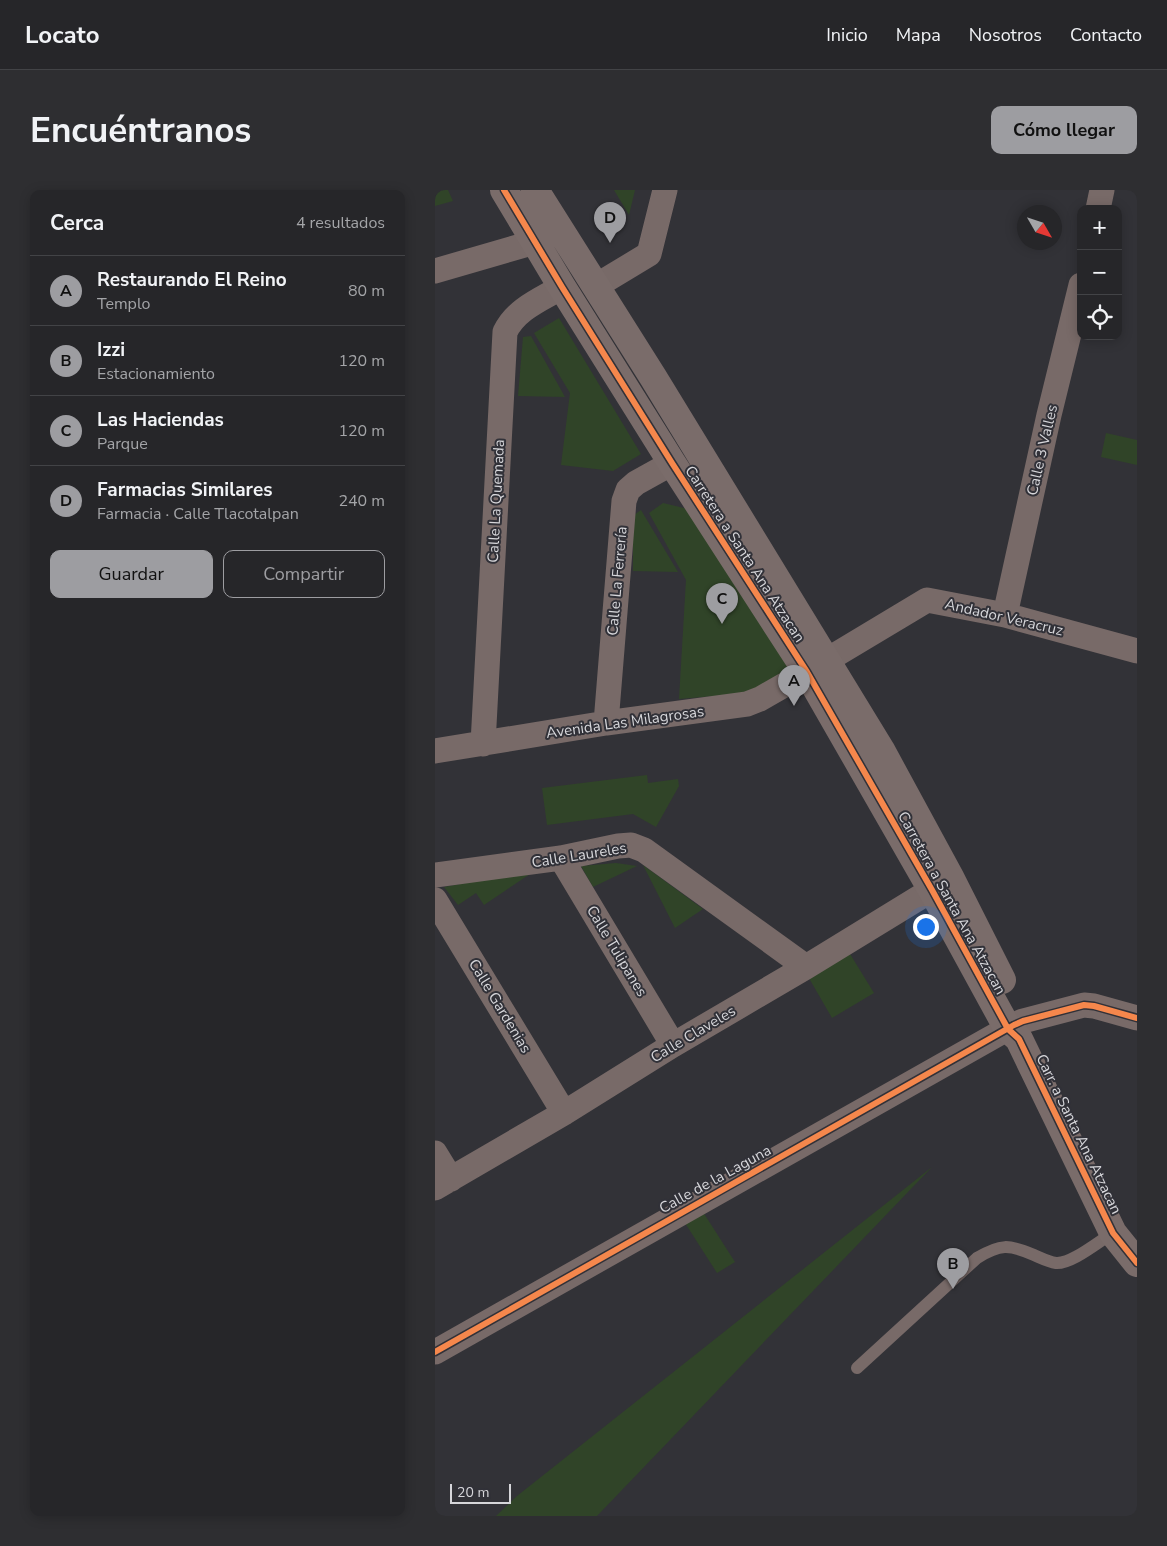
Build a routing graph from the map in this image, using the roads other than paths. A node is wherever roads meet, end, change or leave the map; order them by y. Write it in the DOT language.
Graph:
graph roads {
  1 [pos="503,190"];
  2 [pos="535,190"];
  3 [pos="665,190"];
  4 [pos="1102,190"];
  5 [pos="1099,205"];
  6 [pos="535,242"];
  7 [pos="435,271"];
  8 [pos="596,286"];
  9 [pos="562,287"];
  10 [pos="1079,295"];
  11 [pos="672,464"];
  12 [pos="1005,615"];
  13 [pos="1137,651"];
  14 [pos="816,666"];
  15 [pos="606,723"];
  16 [pos="483,744"];
  17 [pos="435,751"];
  18 [pos="561,858"];
  19 [pos="435,876"];
  20 [pos="941,884"];
  21 [pos="435,900"];
  22 [pos="806,967"];
  23 [pos="1137,1018"];
  24 [pos="1016,1030"];
  25 [pos="673,1045"];
  26 [pos="564,1112"];
  27 [pos="435,1153"];
  28 [pos="443,1184"];
  29 [pos="1113,1232"];
  30 [pos="1137,1263"];
  31 [pos="435,1352"];
  32 [pos="857,1368"];
  1 -- 6 [label="street, Carretera a Santa Ana Atzacan"];
  2 -- 8 [label="street, Carretera a Santa Ana Atzacan"];
  3 -- 8 [label="street"];
  4 -- 5 [label="street"];
  6 -- 7 [label="street"];
  6 -- 9 [label="street, Carretera a Santa Ana Atzacan"];
  8 -- 14 [label="street, Carretera a Santa Ana Atzacan"];
  9 -- 11 [label="street, Carretera a Santa Ana Atzacan"];
  9 -- 16 [label="street, Calle La Quemada"];
  10 -- 12 [label="street, Calle 3 Valles"];
  11 -- 14 [label="street, Carretera a Santa Ana Atzacan"];
  11 -- 15 [label="street, Calle La Ferrería"];
  12 -- 13 [label="street, Andador Veracruz"];
  12 -- 14 [label="street, Andador Veracruz"];
  14 -- 15 [label="street, Avenida Las Milagrosas"];
  14 -- 20 [label="street, Carretera a Santa Ana Atzacan"];
  15 -- 16 [label="street, Avenida Las Milagrosas"];
  16 -- 17 [label="street, Avenida Las Milagrosas"];
  18 -- 19 [label="street, Calle Laureles"];
  18 -- 22 [label="street, Calle Laureles"];
  18 -- 25 [label="street, Calle Tulipanes"];
  20 -- 22 [label="street, Calle Claveles"];
  20 -- 24 [label="street, Carretera a Santa Ana Atzacan"];
  21 -- 26 [label="street, Calle Gardenias"];
  22 -- 25 [label="street, Calle Claveles"];
  23 -- 24 [label="street, Calle de la Laguna"];
  24 -- 29 [label="street, Carr. a Santa Ana Atzacan"];
  24 -- 31 [label="street, Calle de la Laguna"];
  25 -- 26 [label="street, Calle Claveles"];
  26 -- 28 [label="street, Calle Claveles"];
  27 -- 28 [label="street"];
  29 -- 30 [label="street, Carr. a Santa Ana Atzacan"];
  29 -- 32 [label="lane"];
}
